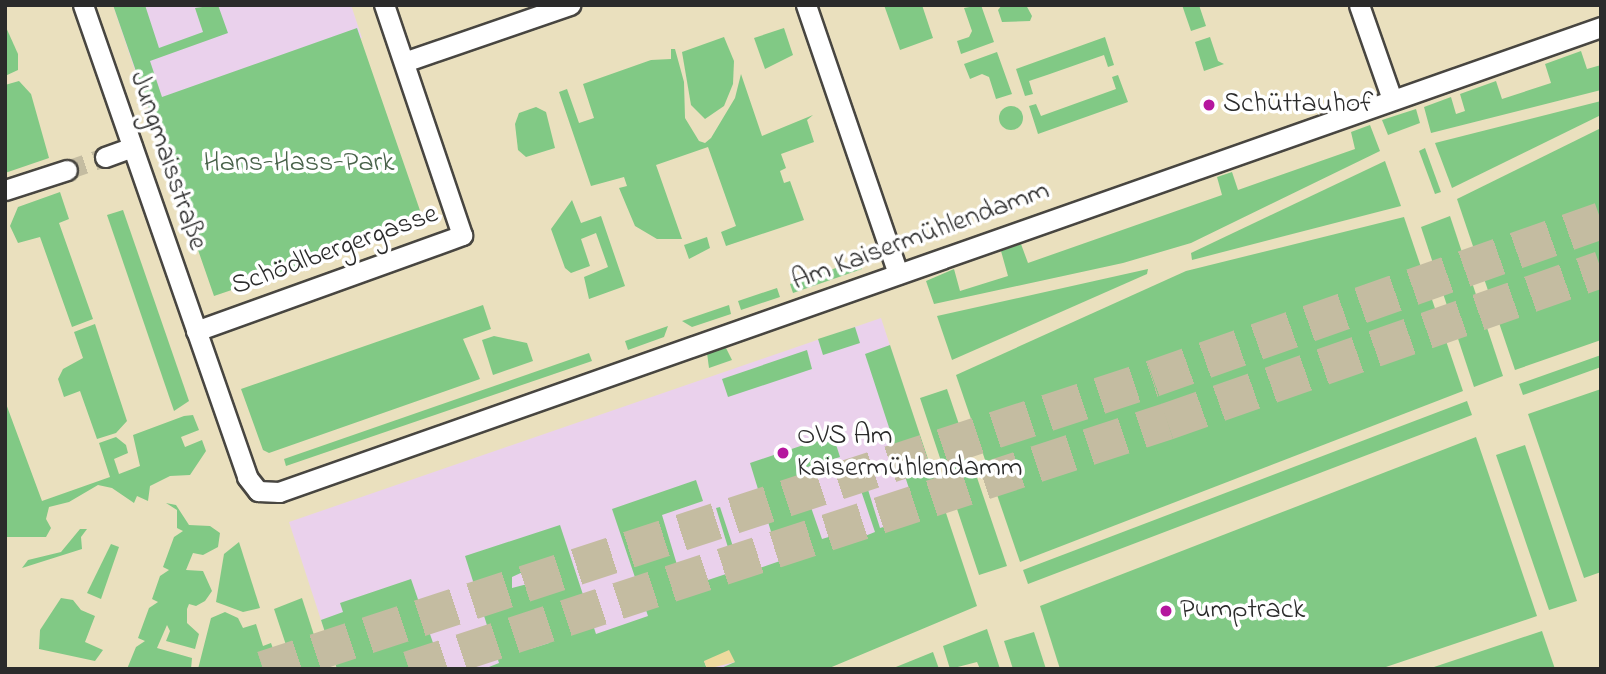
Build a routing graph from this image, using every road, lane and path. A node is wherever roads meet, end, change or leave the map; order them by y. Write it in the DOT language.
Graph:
graph roads {
  1 [pos="83,5"];
  2 [pos="384,5"];
  3 [pos="570,5"];
  4 [pos="806,5"];
  5 [pos="1359,5"];
  6 [pos="1601,27"];
  7 [pos="404,62"];
  8 [pos="1392,99"];
  9 [pos="132,147"];
  10 [pos="105,157"];
  11 [pos="67,170"];
  12 [pos="5,190"];
  13 [pos="898,274"];
  14 [pos="196,331"];
  15 [pos="256,488"];
  1 -- 9 [label="street, Jungmaisstraße"];
  2 -- 7 [label="street, Schödlbergergasse"];
  3 -- 7 [label="street"];
  4 -- 13 [label="street"];
  5 -- 8 [label="street"];
  6 -- 8 [label="street, Am Kaisermühlendamm"];
  7 -- 14 [label="street, Schödlbergergasse"];
  8 -- 13 [label="street, Am Kaisermühlendamm"];
  9 -- 10 [label="street"];
  9 -- 14 [label="street, Jungmaisstraße"];
  11 -- 12 [label="street"];
  13 -- 15 [label="street, Am Kaisermühlendamm"];
  14 -- 15 [label="street, Jungmaisstraße"];
}
